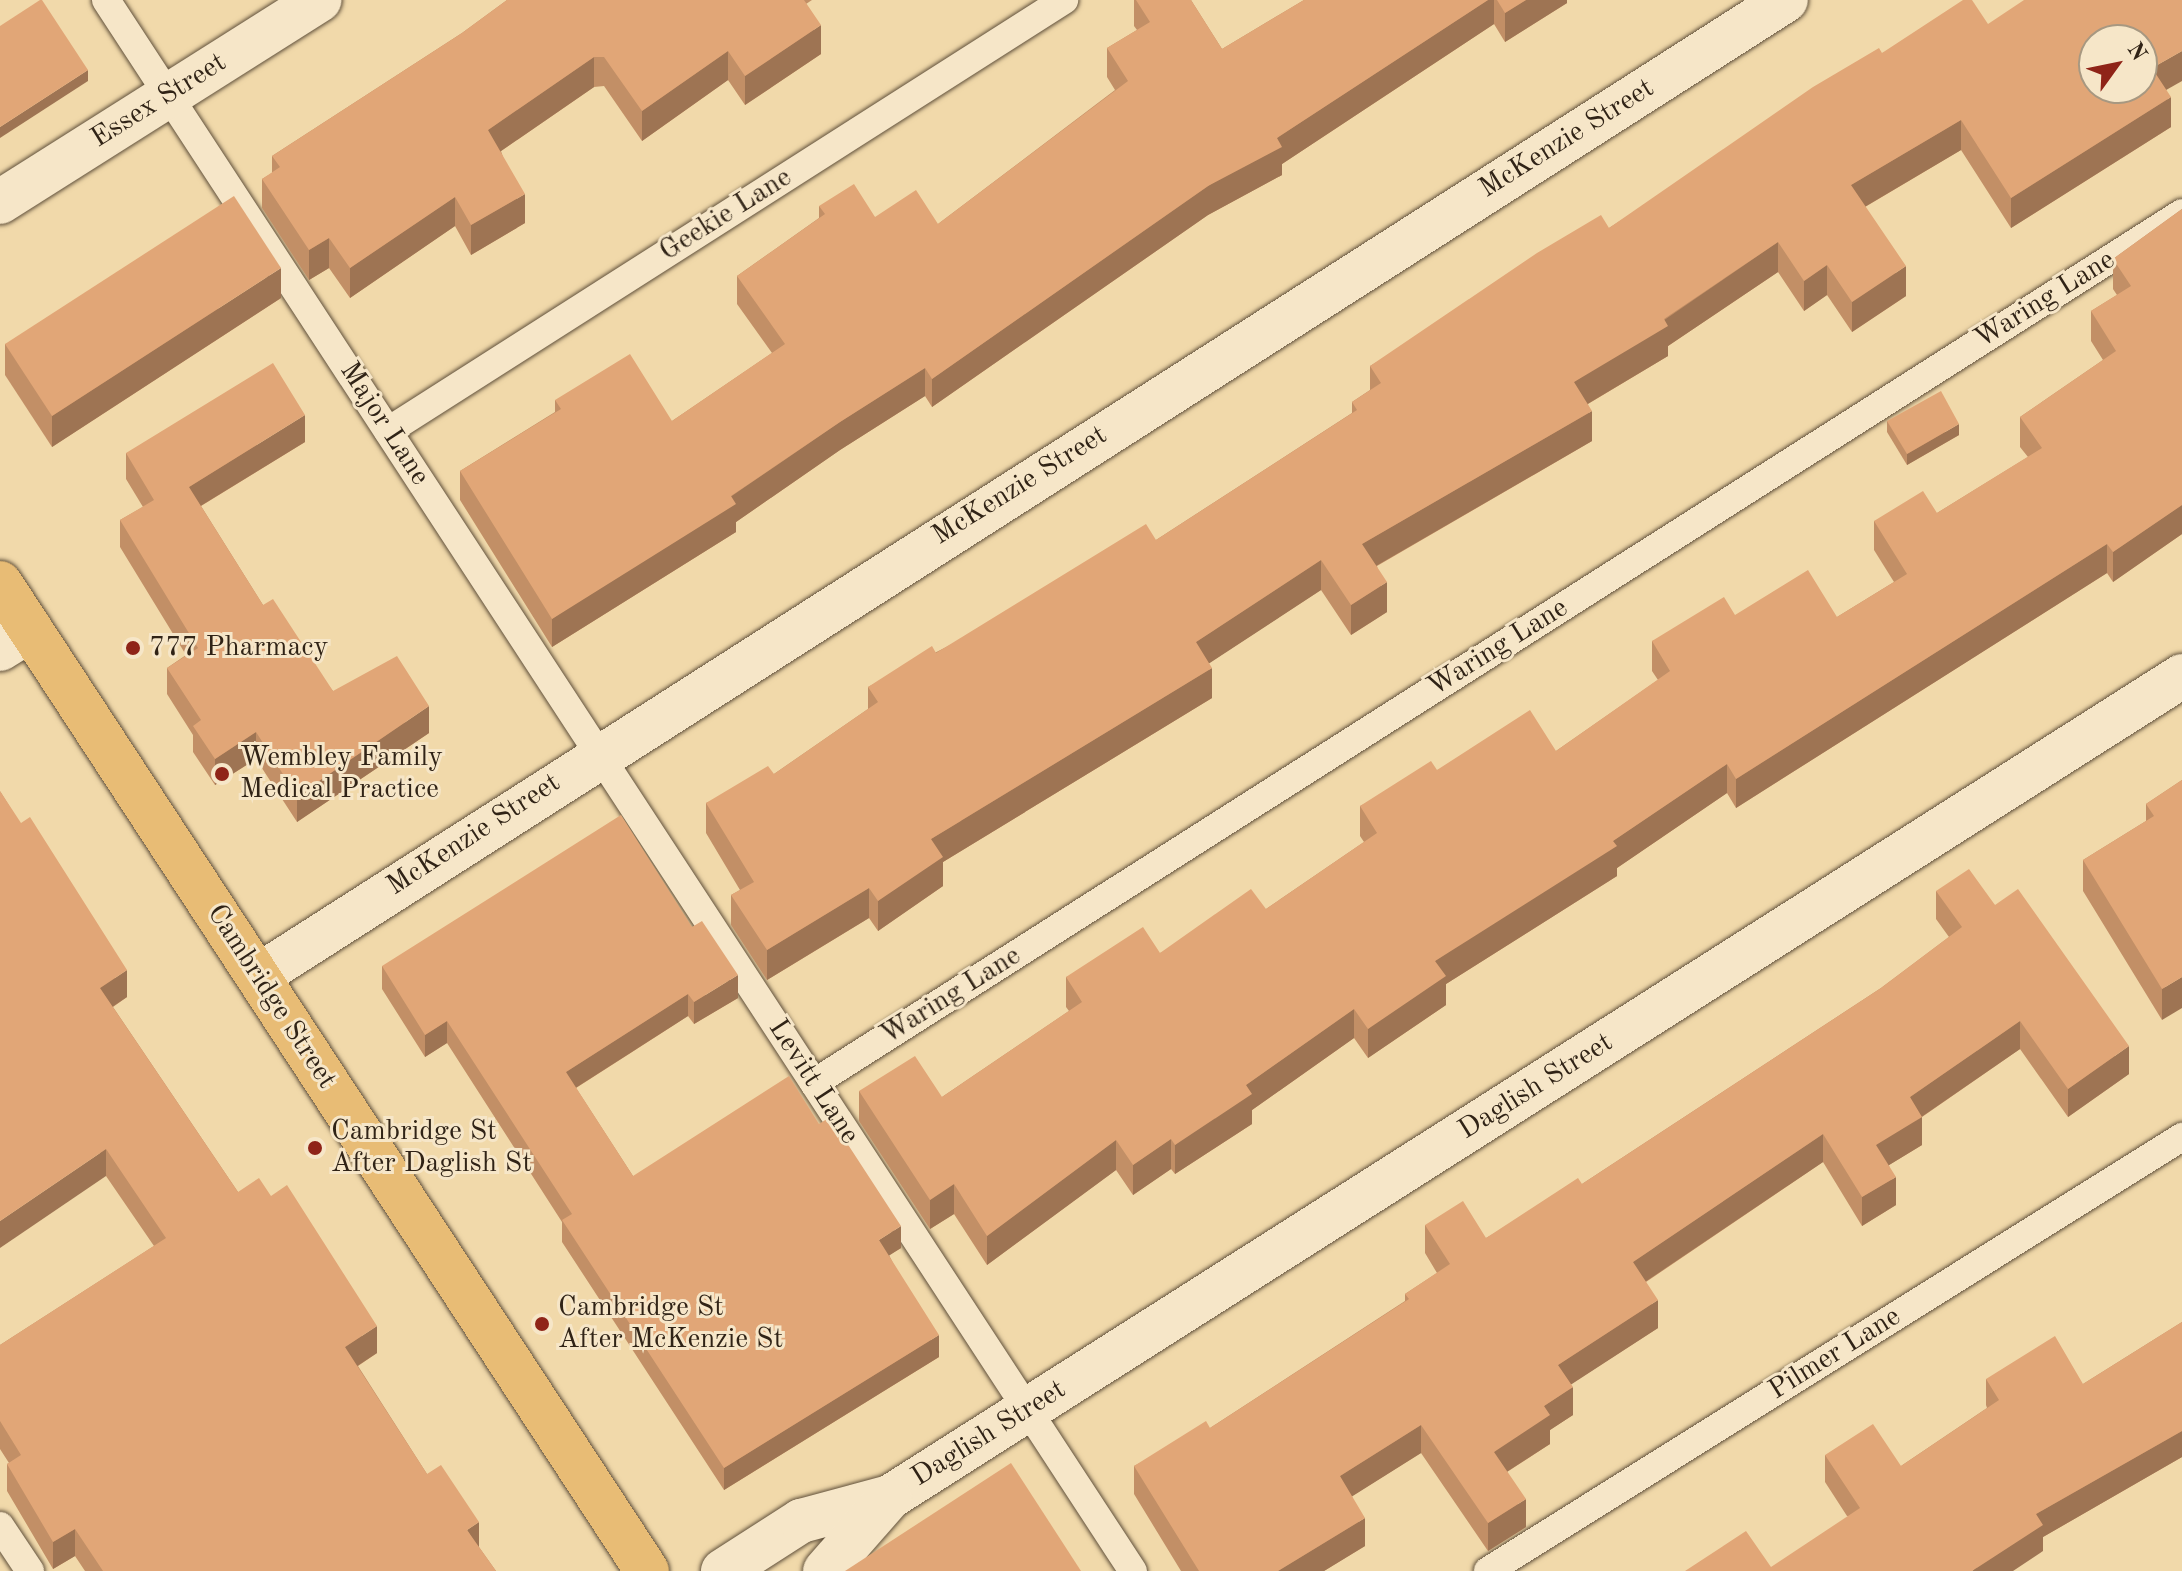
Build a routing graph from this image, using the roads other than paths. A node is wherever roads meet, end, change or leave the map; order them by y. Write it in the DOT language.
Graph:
graph roads {
  1 [pos="106,0"];
  2 [pos="319,0"];
  3 [pos="1064,0"];
  4 [pos="1786,0"];
  5 [pos="169,95"];
  6 [pos="0,202"];
  7 [pos="2182,213"];
  8 [pos="388,431"];
  9 [pos="2,590"];
  10 [pos="15,640"];
  11 [pos="2182,676"];
  12 [pos="598,753"];
  13 [pos="258,976"];
  14 [pos="814,1083"];
  15 [pos="2182,1137"];
  16 [pos="1028,1410"];
  17 [pos="890,1497"];
  18 [pos="0,1526"];
  19 [pos="30,1571"];
  20 [pos="647,1571"];
  21 [pos="723,1571"];
  22 [pos="825,1571"];
  23 [pos="1133,1571"];
  24 [pos="1488,1571"];
  1 -- 5 [label="lane, Major Lane"];
  2 -- 5 [label="street, Essex Street"];
  3 -- 8 [label="lane, Geekie Lane"];
  4 -- 12 [label="street, McKenzie Street"];
  5 -- 6 [label="street, Essex Street"];
  5 -- 8 [label="lane, Major Lane"];
  7 -- 14 [label="lane, Waring Lane"];
  8 -- 12 [label="lane, Major Lane"];
  9 -- 10 [label="main road, Cambridge Street"];
  10 -- 13 [label="main road, Cambridge Street"];
  11 -- 16 [label="street, Daglish Street"];
  12 -- 13 [label="street, McKenzie Street"];
  12 -- 14 [label="lane, Levitt Lane"];
  13 -- 20 [label="main road, Cambridge Street"];
  14 -- 16 [label="lane, Levitt Lane"];
  15 -- 24 [label="lane, Pilmer Lane"];
  16 -- 17 [label="street, Daglish Street"];
  16 -- 23 [label="lane, Levitt Lane"];
  17 -- 21 [label="street, Daglish Street"];
  17 -- 22 [label="street, Daglish Street"];
  18 -- 19 [label="lane"];
}
